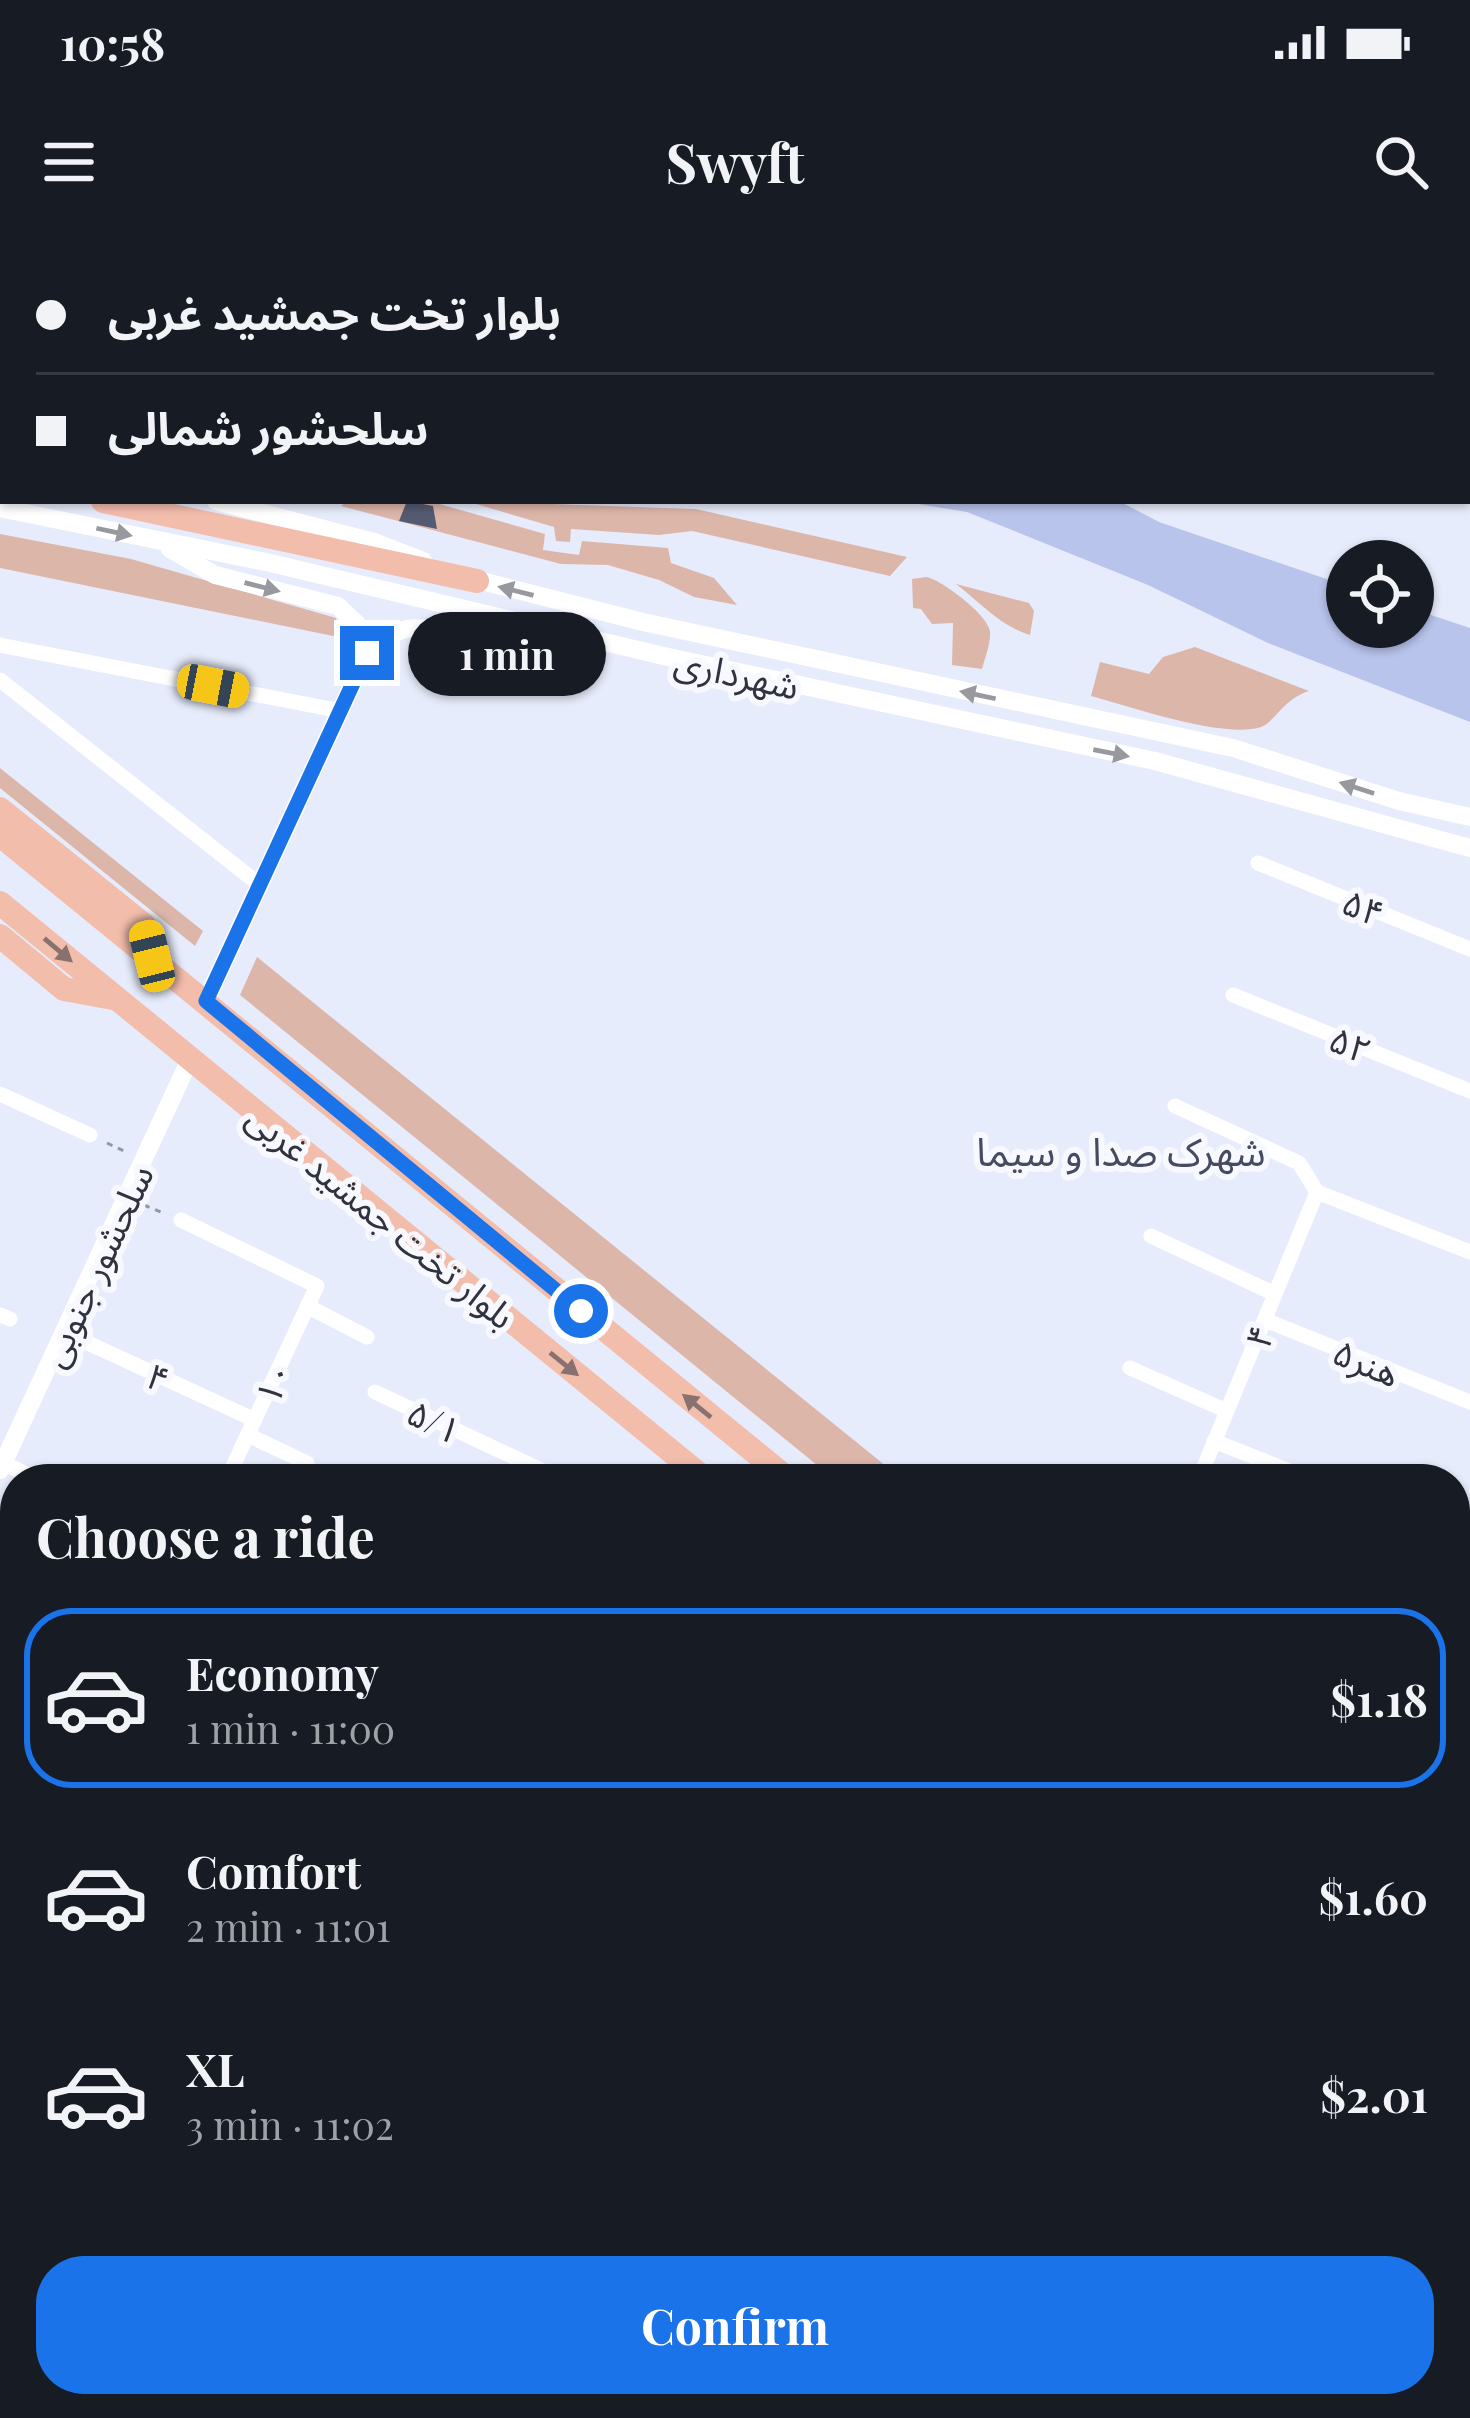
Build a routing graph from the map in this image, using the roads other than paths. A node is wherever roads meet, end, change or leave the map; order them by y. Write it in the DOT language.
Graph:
graph roads {
  1 [pos="117,504"];
  2 [pos="228,504"];
  3 [pos="0,508"];
  4 [pos="156,541"];
  5 [pos="478,581"];
  6 [pos="520,622"];
  7 [pos="0,646"];
  8 [pos="367,653"];
  9 [pos="0,680"];
  10 [pos="340,711"];
  11 [pos="0,809"];
  12 [pos="1470,817"];
  13 [pos="0,835"];
  14 [pos="1470,848"];
  15 [pos="1258,863"];
  16 [pos="260,885"];
  17 [pos="0,903"];
  18 [pos="0,936"];
  19 [pos="1470,949"];
  20 [pos="152,956"];
  21 [pos="1233,995"];
  22 [pos="115,998"];
  23 [pos="206,1001"];
  24 [pos="190,1059"];
  25 [pos="1470,1091"];
  26 [pos="0,1094"];
  27 [pos="1175,1106"];
  28 [pos="90,1136"];
  29 [pos="1317,1192"];
  30 [pos="181,1220"];
  31 [pos="1150,1236"];
  32 [pos="1468,1246"];
  33 [pos="1275,1294"];
  34 [pos="307,1306"];
  35 [pos="1265,1320"];
  36 [pos="64,1331"];
  37 [pos="367,1336"];
  38 [pos="1130,1368"];
  39 [pos="375,1392"];
  40 [pos="1470,1402"];
  41 [pos="1227,1411"];
  42 [pos="251,1428"];
  43 [pos="1214,1441"];
  44 [pos="307,1462"];
  45 [pos="3,1464"];
  46 [pos="234,1464"];
  47 [pos="528,1464"];
  48 [pos="684,1464"];
  49 [pos="770,1464"];
  50 [pos="1205,1464"];
  51 [pos="1272,1464"];
  1 -- 5 [label="main road"];
  2 -- 5 [label="street, شهرداری"];
  3 -- 4 [label="street, شهرداری, one-way"];
  4 -- 6 [label="street, شهرداری"];
  4 -- 8 [label="street, one-way"];
  12 -- 5 [label="street, شهرداری, one-way"];
  6 -- 8 [label="street"];
  6 -- 14 [label="street, شهرداری, one-way"];
  7 -- 10 [label="street"];
  8 -- 10 [label="street"];
  9 -- 16 [label="street"];
  10 -- 16 [label="street"];
  11 -- 20 [label="main road"];
  13 -- 20 [label="main road, بلوار تخت جمشید غربی"];
  15 -- 19 [label="street, ۵۴"];
  16 -- 23 [label="street"];
  17 -- 22 [label="main road, بلوار تخت جمشید غربی, one-way"];
  18 -- 22 [label="main road"];
  20 -- 23 [label="main road, بلوار تخت جمشید غربی"];
  21 -- 25 [label="street, ۵۲"];
  22 -- 24 [label="main road, بلوار تخت جمشید غربی"];
  49 -- 23 [label="main road, بلوار تخت جمشید غربی, one-way"];
  24 -- 36 [label="street, سلحشور جنوبی"];
  24 -- 48 [label="main road, بلوار تخت جمشید غربی, one-way"];
  26 -- 28 [label="street"];
  27 -- 29 [label="street"];
  29 -- 32 [label="street"];
  29 -- 33 [label="street, ۴"];
  30 -- 34 [label="street, ۱۰"];
  31 -- 33 [label="street"];
  33 -- 35 [label="street, ۴"];
  34 -- 37 [label="street"];
  34 -- 42 [label="street, ۱۰"];
  35 -- 40 [label="street, هنر۵"];
  35 -- 41 [label="street, ۴"];
  36 -- 42 [label="street, ۴"];
  36 -- 45 [label="street, سلحشور جنوبی"];
  38 -- 41 [label="street"];
  39 -- 47 [label="street, ۵/۱"];
  41 -- 43 [label="street, ۴"];
  42 -- 44 [label="street, ۴"];
  42 -- 46 [label="street, ۱۰"];
  43 -- 50 [label="street, ۴"];
  43 -- 51 [label="street"];
}
